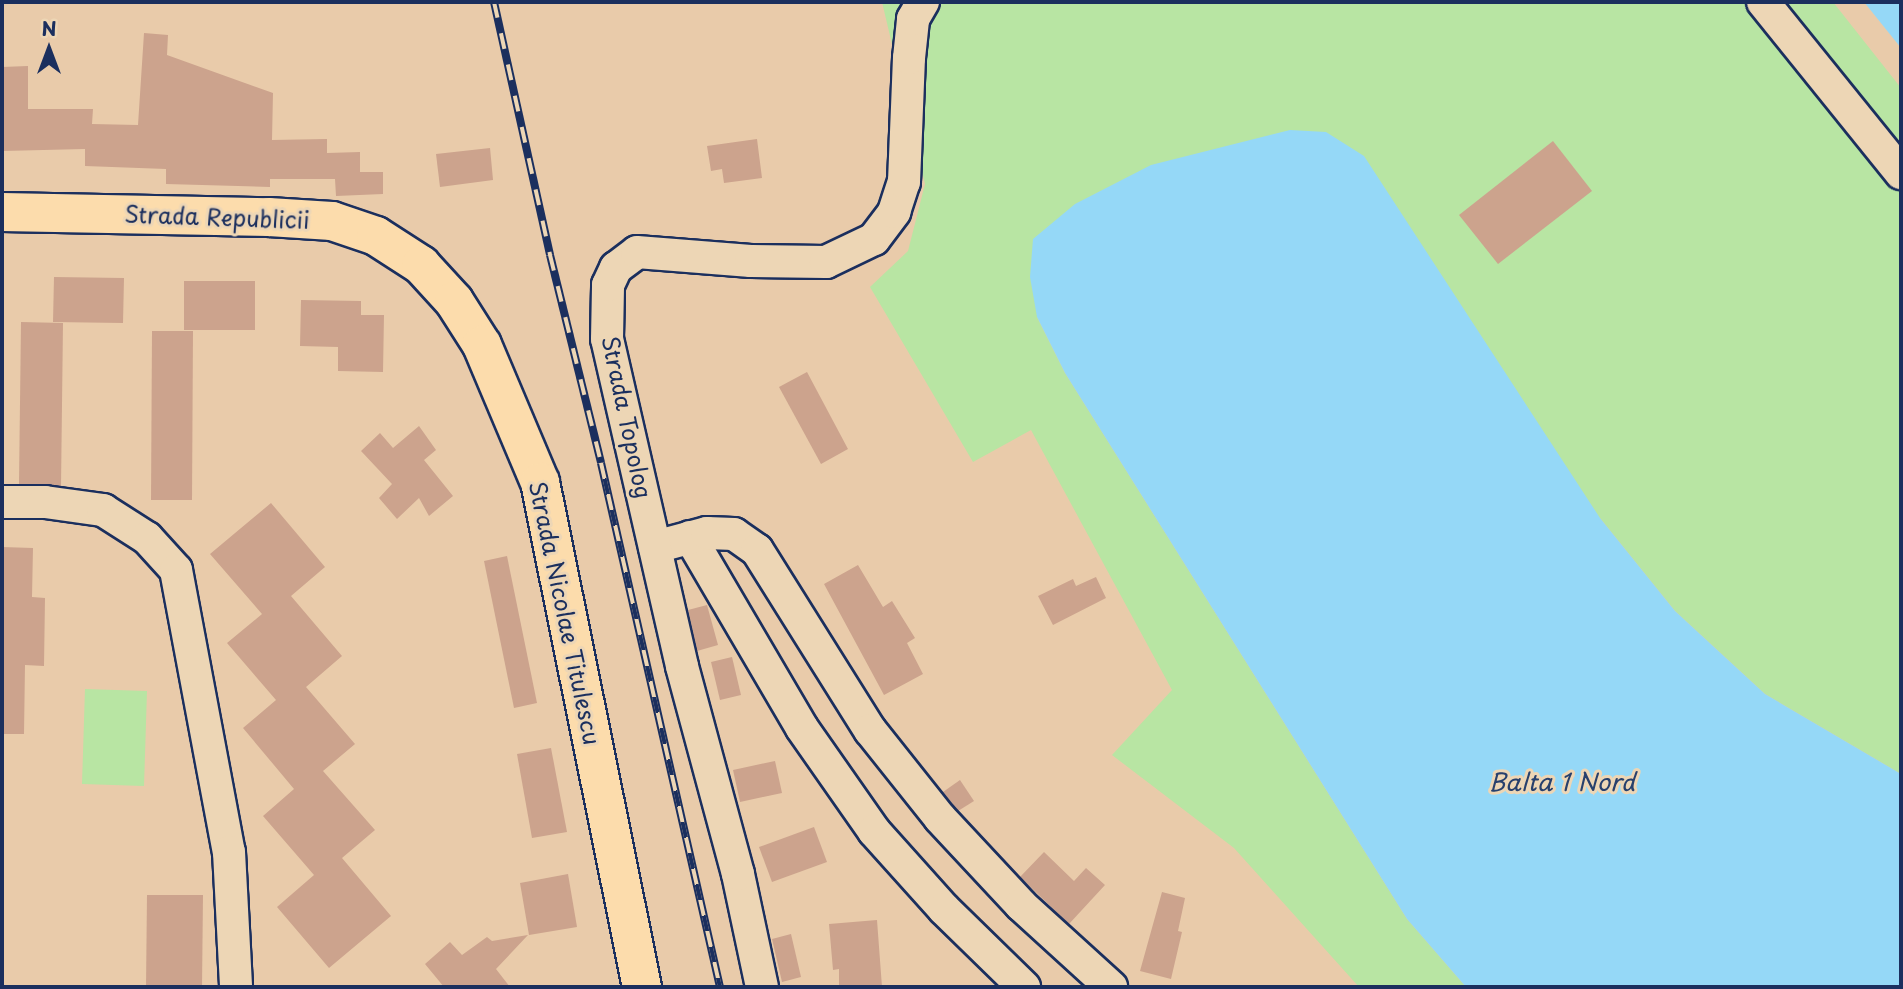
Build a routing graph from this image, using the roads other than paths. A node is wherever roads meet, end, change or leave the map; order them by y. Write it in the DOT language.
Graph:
graph roads {
  1 [pos="923,2"];
  2 [pos="1763,2"];
  3 [pos="1901,173"];
  4 [pos="2,212"];
  5 [pos="421,265"];
  6 [pos="2,502"];
  7 [pos="690,537"];
  8 [pos="655,547"];
  9 [pos="236,987"];
  10 [pos="642,987"];
  11 [pos="762,987"];
  12 [pos="1024,987"];
  13 [pos="1111,987"];
  1 -- 8 [label="street, Strada Topolog"];
  2 -- 3 [label="street"];
  4 -- 5 [label="main road, Strada Republicii"];
  5 -- 10 [label="main road, Strada Nicolae Titulescu"];
  6 -- 9 [label="street"];
  7 -- 8 [label="street"];
  7 -- 12 [label="street"];
  7 -- 13 [label="street"];
  8 -- 11 [label="street, Strada Topolog"];
}
